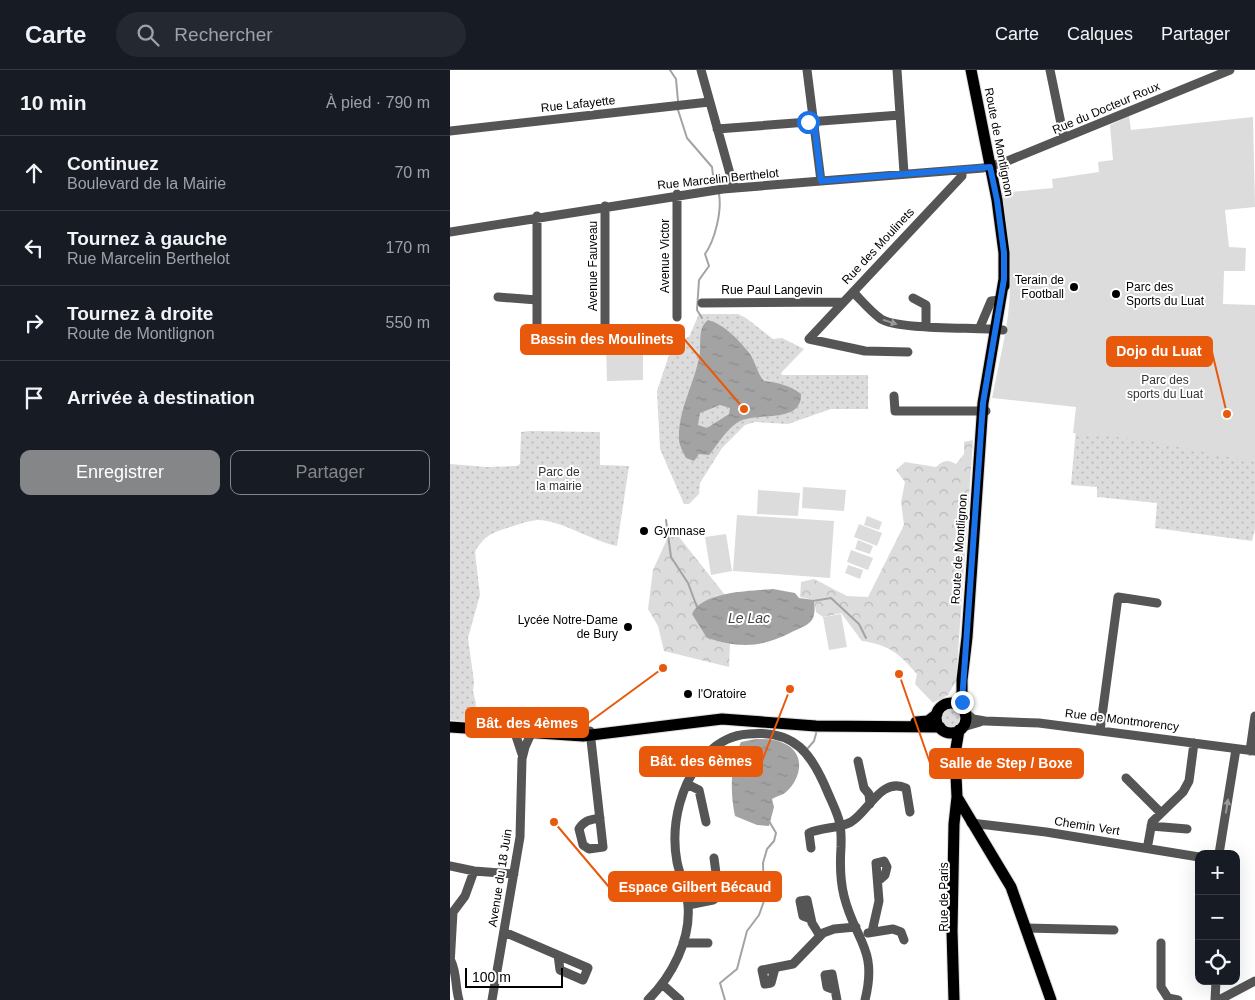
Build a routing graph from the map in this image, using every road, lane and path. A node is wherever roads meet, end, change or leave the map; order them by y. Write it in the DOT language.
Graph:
graph roads {
  1 [pos="701,70"];
  2 [pos="807,70"];
  3 [pos="897,70"];
  4 [pos="971,70"];
  5 [pos="1230,70"];
  6 [pos="1050,72"];
  7 [pos="1208,74"];
  8 [pos="709,102"];
  9 [pos="900,116"];
  10 [pos="814,122"];
  11 [pos="717,128"];
  12 [pos="450,131"];
  13 [pos="1064,138"];
  14 [pos="990,167"];
  15 [pos="962,170"];
  16 [pos="904,173"];
  17 [pos="821,181"];
  18 [pos="734,188"];
  19 [pos="677,194"];
  20 [pos="605,206"];
  21 [pos="537,216"];
  22 [pos="450,232"];
  23 [pos="1004,279"];
  24 [pos="853,292"];
  25 [pos="498,297"];
  26 [pos="913,298"];
  27 [pos="537,300"];
  28 [pos="1000,300"];
  29 [pos="842,302"];
  30 [pos="702,303"];
  31 [pos="677,317"];
  32 [pos="926,326"];
  33 [pos="606,327"];
  34 [pos="980,327"];
  35 [pos="1000,330"];
  36 [pos="537,336"];
  37 [pos="908,352"];
  38 [pos="894,396"];
  39 [pos="983,414"];
  40 [pos="1158,603"];
  41 [pos="962,680"];
  42 [pos="948,703"];
  43 [pos="964,710"];
  44 [pos="937,714"];
  45 [pos="1255,716"];
  46 [pos="985,721"];
  47 [pos="450,727"];
  48 [pos="943,729"];
  49 [pos="961,729"];
  50 [pos="1100,731"];
  51 [pos="590,733"];
  52 [pos="523,734"];
  53 [pos="1194,743"];
  54 [pos="1236,749"];
  55 [pos="1253,751"];
  56 [pos="955,754"];
  57 [pos="858,761"];
  58 [pos="1126,778"];
  59 [pos="687,784"];
  60 [pos="957,797"];
  61 [pos="870,804"];
  62 [pos="963,809"];
  63 [pos="910,812"];
  64 [pos="1161,813"];
  65 [pos="600,818"];
  66 [pos="706,822"];
  67 [pos="972,823"];
  68 [pos="842,825"];
  69 [pos="1151,826"];
  70 [pos="1187,829"];
  71 [pos="1148,844"];
  72 [pos="811,848"];
  73 [pos="1220,850"];
  74 [pos="1195,856"];
  75 [pos="714,858"];
  76 [pos="450,866"];
  77 [pos="474,871"];
  78 [pos="514,874"];
  79 [pos="878,881"];
  80 [pos="454,902"];
  81 [pos="688,905"];
  82 [pos="811,919"];
  83 [pos="1025,928"];
  84 [pos="1114,930"];
  85 [pos="858,931"];
  86 [pos="504,932"];
  87 [pos="872,932"];
  88 [pos="820,936"];
  89 [pos="904,940"];
  90 [pos="1161,942"];
  91 [pos="683,943"];
  92 [pos="708,943"];
  93 [pos="558,955"];
  94 [pos="450,963"];
  95 [pos="775,968"];
  96 [pos="1255,981"];
  97 [pos="452,983"];
  98 [pos="662,984"];
  99 [pos="1216,985"];
  100 [pos="835,990"];
  101 [pos="1224,999"];
  102 [pos="459,1000"];
  103 [pos="492,1000"];
  104 [pos="648,1000"];
  105 [pos="680,1000"];
  106 [pos="837,1000"];
  107 [pos="865,1000"];
  108 [pos="954,1000"];
  109 [pos="958,1000"];
  110 [pos="1051,1000"];
  111 [pos="1178,1000"];
  112 [pos="1215,1000"];
  1 -- 8 [label="street"];
  2 -- 10 [label="street"];
  3 -- 9 [label="street"];
  4 -- 14 [label="main road, Route de Montlignon"];
  5 -- 7 [label="street, Rue du Docteur Roux"];
  6 -- 13 [label="street"];
  7 -- 13 [label="street, Rue du Docteur Roux"];
  8 -- 11 [label="street"];
  8 -- 12 [label="street, Rue Lafayette"];
  9 -- 10 [label="street"];
  9 -- 16 [label="street"];
  10 -- 11 [label="street"];
  10 -- 17 [label="street"];
  11 -- 18 [label="street"];
  13 -- 14 [label="street, Rue du Docteur Roux"];
  14 -- 15 [label="street, Rue Marcelin Berthelot"];
  14 -- 23 [label="main road, Route de Montlignon"];
  15 -- 16 [label="street, Rue Marcelin Berthelot"];
  15 -- 24 [label="street, Rue des Moulinets"];
  16 -- 17 [label="street, Rue Marcelin Berthelot"];
  17 -- 18 [label="street, Rue Marcelin Berthelot"];
  18 -- 19 [label="street, Rue Marcelin Berthelot"];
  19 -- 20 [label="street, Rue Marcelin Berthelot"];
  19 -- 31 [label="street, Avenue Victor"];
  20 -- 21 [label="street, Rue Marcelin Berthelot"];
  20 -- 33 [label="street, Avenue Fauveau"];
  21 -- 22 [label="street, Rue Marcelin Berthelot"];
  21 -- 27 [label="street"];
  23 -- 28 [label="main road, Route de Montlignon"];
  23 -- 35 [label="main road, Route de Montlignon"];
  24 -- 29 [label="street, Rue des Moulinets"];
  24 -- 32 [label="street, one-way"];
  25 -- 27 [label="street"];
  26 -- 32 [label="street"];
  27 -- 36 [label="street"];
  28 -- 34 [label="street"];
  28 -- 35 [label="main road, Route de Montlignon"];
  29 -- 30 [label="street, Rue Paul Langevin"];
  29 -- 37 [label="street, Rue des Moulinets"];
  32 -- 34 [label="street"];
  34 -- 35 [label="street"];
  35 -- 39 [label="main road, Route de Montlignon"];
  38 -- 39 [label="street"];
  39 -- 41 [label="main road, Route de Montlignon"];
  40 -- 50 [label="street"];
  41 -- 42 [label="main road, Route de Montlignon"];
  41 -- 43 [label="main road, Route de Montlignon"];
  42 -- 43 [label="main road"];
  42 -- 44 [label="main road"];
  43 -- 46 [label="street, Rue de Montmorency"];
  43 -- 49 [label="main road"];
  44 -- 48 [label="main road"];
  44 -- 51 [label="main road"];
  45 -- 55 [label="street"];
  46 -- 49 [label="street, Rue de Montmorency"];
  46 -- 50 [label="street, Rue de Montmorency"];
  47 -- 52 [label="main road"];
  48 -- 49 [label="main road"];
  48 -- 51 [label="main road"];
  48 -- 56 [label="main road, Rue de Paris"];
  49 -- 56 [label="main road, Rue de Paris"];
  50 -- 53 [label="street, Rue de Montmorency"];
  51 -- 52 [label="main road"];
  51 -- 65 [label="street"];
  52 -- 78 [label="street, Avenue du 18 Juin"];
  53 -- 54 [label="street, Rue de Montmorency"];
  53 -- 64 [label="street"];
  54 -- 55 [label="street, Rue de Montmorency"];
  73 -- 54 [label="street, one-way"];
  56 -- 60 [label="main road, Rue de Paris"];
  57 -- 61 [label="street"];
  58 -- 64 [label="street"];
  59 -- 66 [label="street"];
  59 -- 68 [label="street"];
  59 -- 81 [label="street"];
  60 -- 62 [label="main road, Rue de Paris"];
  60 -- 108 [label="main road, Rue de Paris"];
  61 -- 63 [label="street"];
  61 -- 68 [label="street"];
  62 -- 67 [label="main road"];
  62 -- 109 [label="main road, Rue de Paris"];
  64 -- 69 [label="street"];
  67 -- 74 [label="street, Chemin Vert"];
  67 -- 83 [label="main road"];
  68 -- 72 [label="street"];
  68 -- 85 [label="street"];
  69 -- 70 [label="street"];
  69 -- 71 [label="street"];
  75 -- 81 [label="street"];
  76 -- 77 [label="street"];
  77 -- 78 [label="street"];
  77 -- 80 [label="street"];
  78 -- 86 [label="street, Avenue du 18 Juin"];
  79 -- 87 [label="street"];
  80 -- 94 [label="street"];
  81 -- 91 [label="street"];
  82 -- 88 [label="street"];
  83 -- 84 [label="street"];
  83 -- 110 [label="main road"];
  85 -- 87 [label="street"];
  85 -- 88 [label="street"];
  85 -- 107 [label="street"];
  86 -- 93 [label="street"];
  86 -- 103 [label="street, Avenue du 18 Juin"];
  87 -- 89 [label="street"];
  88 -- 95 [label="street"];
  90 -- 111 [label="street"];
  91 -- 92 [label="street"];
  91 -- 98 [label="street"];
  94 -- 97 [label="street"];
  96 -- 101 [label="street"];
  97 -- 102 [label="street"];
  98 -- 104 [label="street"];
  98 -- 105 [label="street"];
  99 -- 112 [label="street"];
  100 -- 106 [label="street"];
}
